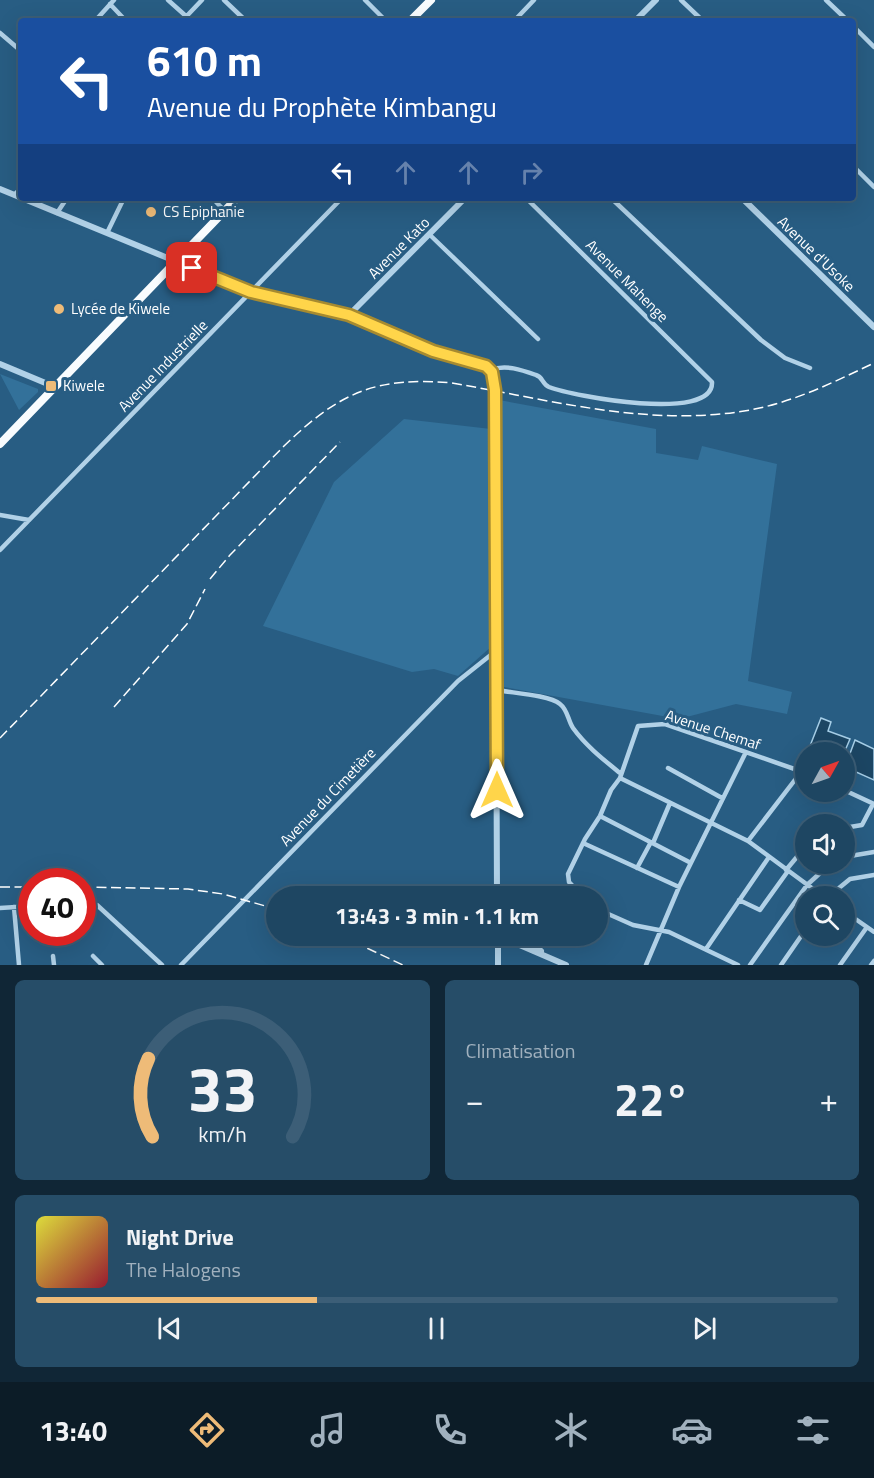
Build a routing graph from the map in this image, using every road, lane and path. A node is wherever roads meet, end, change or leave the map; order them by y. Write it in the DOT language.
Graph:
graph roads {
  1 [pos="168,0"];
  2 [pos="202,0"];
  3 [pos="224,0"];
  4 [pos="237,0"];
  5 [pos="365,0"];
  6 [pos="430,0"];
  7 [pos="534,0"];
  8 [pos="656,0"];
  9 [pos="681,0"];
  10 [pos="826,0"];
  11 [pos="112,2"];
  12 [pos="231,6"];
  13 [pos="98,18"];
  14 [pos="124,18"];
  15 [pos="183,18"];
  16 [pos="185,18"];
  17 [pos="243,18"];
  18 [pos="383,18"];
  19 [pos="413,18"];
  20 [pos="517,18"];
  21 [pos="638,18"];
  22 [pos="700,18"];
  23 [pos="845,18"];
  24 [pos="856,29"];
  25 [pos="0,33"];
  26 [pos="874,47"];
  27 [pos="18,48"];
  28 [pos="856,169"];
  29 [pos="874,187"];
  30 [pos="0,189"];
  31 [pos="18,191"];
  32 [pos="14,195"];
  33 [pos="18,197"];
  34 [pos="28,201"];
  35 [pos="65,201"];
  36 [pos="122,201"];
  37 [pos="215,201"];
  38 [pos="234,201"];
  39 [pos="339,201"];
  40 [pos="462,201"];
  41 [pos="529,201"];
  42 [pos="614,201"];
  43 [pos="745,201"];
  44 [pos="225,211"];
  45 [pos="57,213"];
  46 [pos="106,233"];
  47 [pos="430,235"];
  48 [pos="176,261"];
  49 [pos="251,292"];
  50 [pos="349,315"];
  51 [pos="874,327"];
  52 [pos="538,339"];
  53 [pos="0,364"];
  54 [pos="810,368"];
  55 [pos="491,370"];
  56 [pos="55,387"];
  57 [pos="0,444"];
  58 [pos="0,515"];
  59 [pos="29,520"];
  60 [pos="0,550"];
  61 [pos="497,650"];
  62 [pos="497,690"];
  63 [pos="745,753"];
  64 [pos="668,768"];
  65 [pos="795,770"];
  66 [pos="620,775"];
  67 [pos="795,783"];
  68 [pos="855,795"];
  69 [pos="722,798"];
  70 [pos="670,803"];
  71 [pos="874,804"];
  72 [pos="600,816"];
  73 [pos="710,822"];
  74 [pos="855,827"];
  75 [pos="748,841"];
  76 [pos="583,843"];
  77 [pos="652,843"];
  78 [pos="874,852"];
  79 [pos="855,855"];
  80 [pos="769,857"];
  81 [pos="795,860"];
  82 [pos="691,863"];
  83 [pos="637,868"];
  84 [pos="787,871"];
  85 [pos="820,874"];
  86 [pos="874,875"];
  87 [pos="807,885"];
  88 [pos="497,886"];
  89 [pos="574,886"];
  90 [pos="841,886"];
  91 [pos="679,887"];
  92 [pos="740,900"];
  93 [pos="96,906"];
  94 [pos="14,907"];
  95 [pos="18,907"];
  96 [pos="0,908"];
  97 [pos="608,914"];
  98 [pos="855,919"];
  99 [pos="867,927"];
  100 [pos="662,929"];
  101 [pos="874,932"];
  102 [pos="795,945"];
  103 [pos="499,946"];
  104 [pos="523,946"];
  105 [pos="535,946"];
  106 [pos="706,949"];
  107 [pos="53,956"];
  108 [pos="93,956"];
  109 [pos="549,957"];
  110 [pos="874,961"];
  111 [pos="19,965"];
  112 [pos="54,965"];
  113 [pos="102,965"];
  114 [pos="162,965"];
  115 [pos="181,965"];
  116 [pos="498,965"];
  117 [pos="566,965"];
  118 [pos="646,965"];
  119 [pos="738,965"];
  120 [pos="750,965"];
  121 [pos="781,965"];
  122 [pos="840,965"];
  123 [pos="871,965"];
  1 -- 15 [label="street"];
  2 -- 16 [label="street"];
  3 -- 12 [label="street"];
  4 -- 12 [label="street"];
  5 -- 18 [label="street"];
  6 -- 19 [label="highway"];
  7 -- 20 [label="street"];
  8 -- 21 [label="street"];
  9 -- 22 [label="street"];
  10 -- 23 [label="street"];
  11 -- 13 [label="street"];
  11 -- 14 [label="street"];
  12 -- 17 [label="street"];
  24 -- 26 [label="street"];
  25 -- 27 [label="street"];
  28 -- 29 [label="street"];
  30 -- 32 [label="street"];
  31 -- 32 [label="street"];
  32 -- 33 [label="street"];
  34 -- 45 [label="street"];
  35 -- 45 [label="street"];
  36 -- 46 [label="street"];
  37 -- 44 [label="street"];
  38 -- 44 [label="highway"];
  39 -- 49 [label="street, Avenue Industrielle"];
  40 -- 47 [label="street, Avenue Kato"];
  41 -- 55 [label="street, Avenue Mahenge"];
  42 -- 54 [label="street"];
  43 -- 51 [label="street, Avenue d'Usoke"];
  44 -- 48 [label="highway"];
  45 -- 46 [label="street"];
  46 -- 48 [label="street"];
  47 -- 50 [label="street, Avenue Kato"];
  47 -- 52 [label="street"];
  48 -- 49 [label="street"];
  48 -- 56 [label="highway"];
  49 -- 50 [label="street"];
  49 -- 59 [label="street, Avenue Industrielle"];
  50 -- 55 [label="street"];
  53 -- 56 [label="street"];
  55 -- 61 [label="street"];
  56 -- 57 [label="highway"];
  58 -- 59 [label="street"];
  59 -- 60 [label="street, Avenue Industrielle"];
  61 -- 62 [label="street"];
  61 -- 115 [label="street, Avenue du Cimetière"];
  62 -- 66 [label="street"];
  62 -- 88 [label="street"];
  63 -- 65 [label="street, Avenue Chemaf"];
  63 -- 66 [label="street, Avenue Chemaf"];
  63 -- 69 [label="street"];
  64 -- 69 [label="street"];
  66 -- 70 [label="street"];
  66 -- 72 [label="street, Avenue Chemaf"];
  67 -- 75 [label="street"];
  68 -- 71 [label="street"];
  69 -- 73 [label="street"];
  70 -- 73 [label="street"];
  70 -- 77 [label="street"];
  71 -- 74 [label="street"];
  72 -- 76 [label="street, Avenue Chemaf"];
  72 -- 77 [label="street"];
  73 -- 75 [label="street"];
  73 -- 82 [label="street"];
  75 -- 80 [label="street"];
  76 -- 83 [label="street"];
  76 -- 89 [label="street, Avenue Chemaf"];
  77 -- 82 [label="street"];
  77 -- 83 [label="street"];
  78 -- 79 [label="street"];
  80 -- 84 [label="street"];
  80 -- 92 [label="street"];
  81 -- 84 [label="street"];
  82 -- 91 [label="street"];
  83 -- 91 [label="street"];
  84 -- 87 [label="street"];
  84 -- 92 [label="street"];
  85 -- 87 [label="street"];
  86 -- 90 [label="street"];
  87 -- 120 [label="street"];
  91 -- 100 [label="street"];
  92 -- 106 [label="street"];
  93 -- 114 [label="street"];
  94 -- 95 [label="street"];
  94 -- 96 [label="street"];
  94 -- 111 [label="street"];
  97 -- 100 [label="street"];
  98 -- 99 [label="street"];
  99 -- 101 [label="street"];
  99 -- 122 [label="street"];
  100 -- 106 [label="street"];
  100 -- 118 [label="street"];
  102 -- 121 [label="street"];
  103 -- 116 [label="street"];
  104 -- 109 [label="street"];
  105 -- 109 [label="street"];
  106 -- 119 [label="street"];
  107 -- 112 [label="street"];
  108 -- 113 [label="street"];
  109 -- 117 [label="street"];
  110 -- 123 [label="street"];
}
